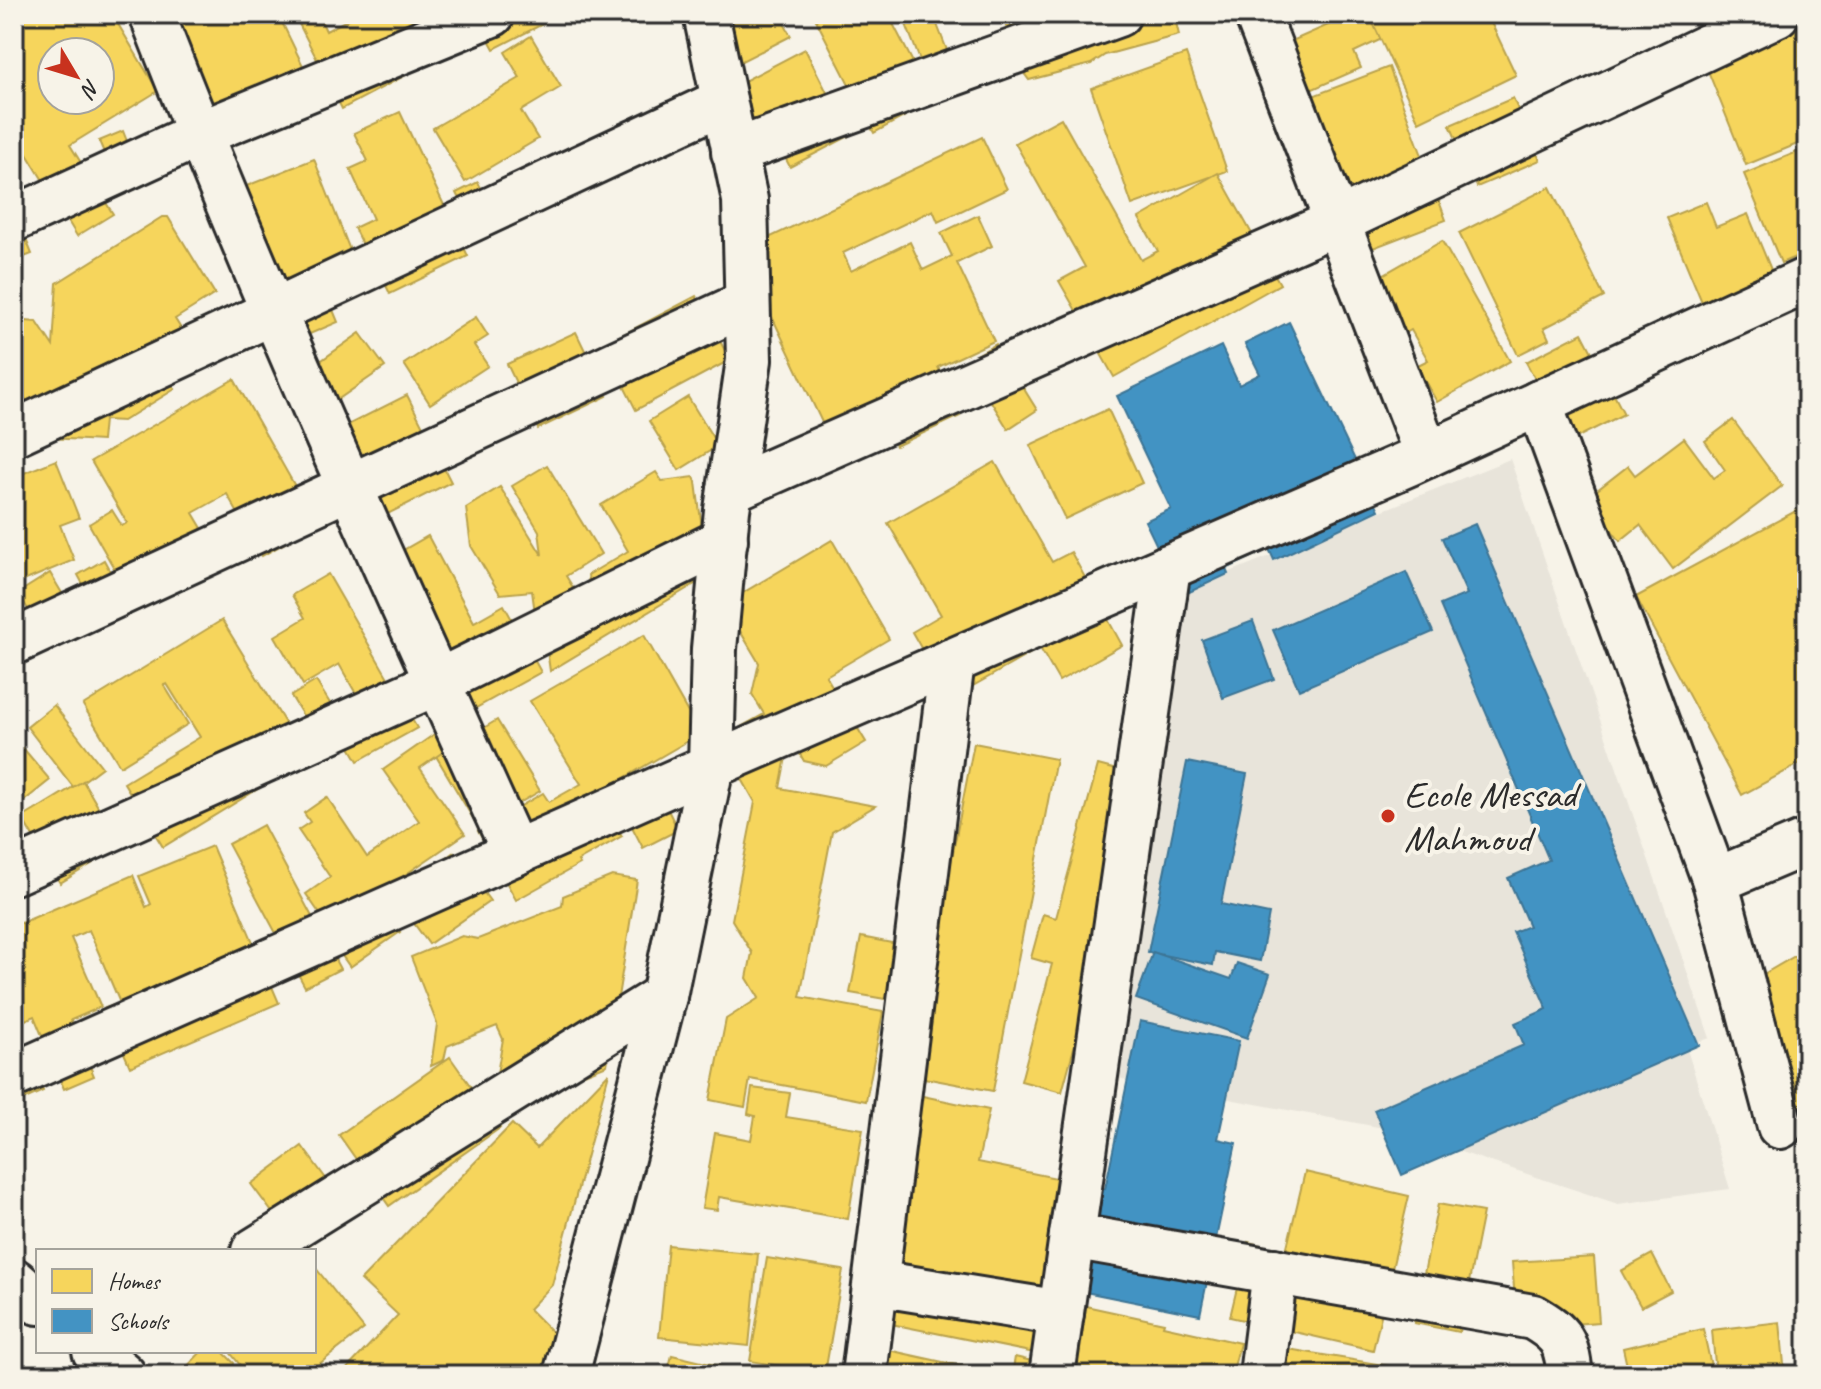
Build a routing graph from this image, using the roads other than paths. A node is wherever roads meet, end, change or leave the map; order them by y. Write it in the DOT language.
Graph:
graph roads {
  1 [pos="152,14"];
  2 [pos="492,14"];
  3 [pos="706,14"];
  4 [pos="1118,14"];
  5 [pos="1257,14"];
  6 [pos="1777,14"];
  7 [pos="724,101"];
  8 [pos="199,134"];
  9 [pos="734,152"];
  10 [pos="14,219"];
  11 [pos="1337,222"];
  12 [pos="1807,280"];
  13 [pos="747,303"];
  14 [pos="274,310"];
  15 [pos="1539,403"];
  16 [pos="14,433"];
  17 [pos="1427,455"];
  18 [pos="349,486"];
  19 [pos="730,490"];
  20 [pos="725,540"];
  21 [pos="1168,567"];
  22 [pos="14,642"];
  23 [pos="952,661"];
  24 [pos="438,682"];
  25 [pos="711,766"];
  26 [pos="1807,842"];
  27 [pos="515,853"];
  28 [pos="14,872"];
  29 [pos="1715,881"];
  30 [pos="664,996"];
  31 [pos="14,1075"];
  32 [pos="1780,1126"];
  33 [pos="1072,1236"];
  34 [pos="257,1249"];
  35 [pos="1275,1271"];
  36 [pos="14,1281"];
  37 [pos="876,1283"];
  38 [pos="36,1300"];
  39 [pos="1061,1313"];
  40 [pos="97,1353"];
  41 [pos="123,1375"];
  42 [pos="566,1375"];
  43 [pos="864,1375"];
  44 [pos="1052,1375"];
  45 [pos="1262,1375"];
  46 [pos="1570,1375"];
  1 -- 8 [label="street"];
  2 -- 8 [label="street"];
  3 -- 7 [label="street"];
  4 -- 9 [label="street"];
  5 -- 11 [label="street"];
  6 -- 11 [label="street"];
  7 -- 9 [label="street"];
  7 -- 14 [label="street"];
  8 -- 10 [label="street"];
  8 -- 14 [label="street"];
  9 -- 13 [label="street"];
  11 -- 17 [label="street"];
  11 -- 19 [label="street"];
  12 -- 15 [label="street"];
  13 -- 18 [label="street"];
  13 -- 19 [label="street"];
  14 -- 16 [label="street"];
  14 -- 18 [label="street"];
  15 -- 17 [label="street"];
  15 -- 29 [label="street"];
  17 -- 21 [label="street"];
  18 -- 22 [label="street"];
  18 -- 24 [label="street"];
  19 -- 20 [label="street"];
  20 -- 24 [label="street"];
  20 -- 25 [label="street"];
  21 -- 23 [label="street"];
  21 -- 33 [label="street"];
  23 -- 25 [label="street"];
  23 -- 37 [label="street"];
  24 -- 27 [label="street"];
  24 -- 28 [label="street"];
  25 -- 27 [label="street"];
  25 -- 30 [label="street"];
  26 -- 29 [label="street"];
  27 -- 31 [label="street"];
  29 -- 32 [label="street"];
  30 -- 34 [label="street"];
  30 -- 42 [label="street"];
  33 -- 35 [label="street"];
  33 -- 39 [label="street"];
  35 -- 45 [label="street"];
  35 -- 46 [label="street"];
  36 -- 38 [label="street"];
  37 -- 39 [label="street"];
  37 -- 43 [label="street"];
  39 -- 44 [label="street"];
  40 -- 41 [label="street"];
}
